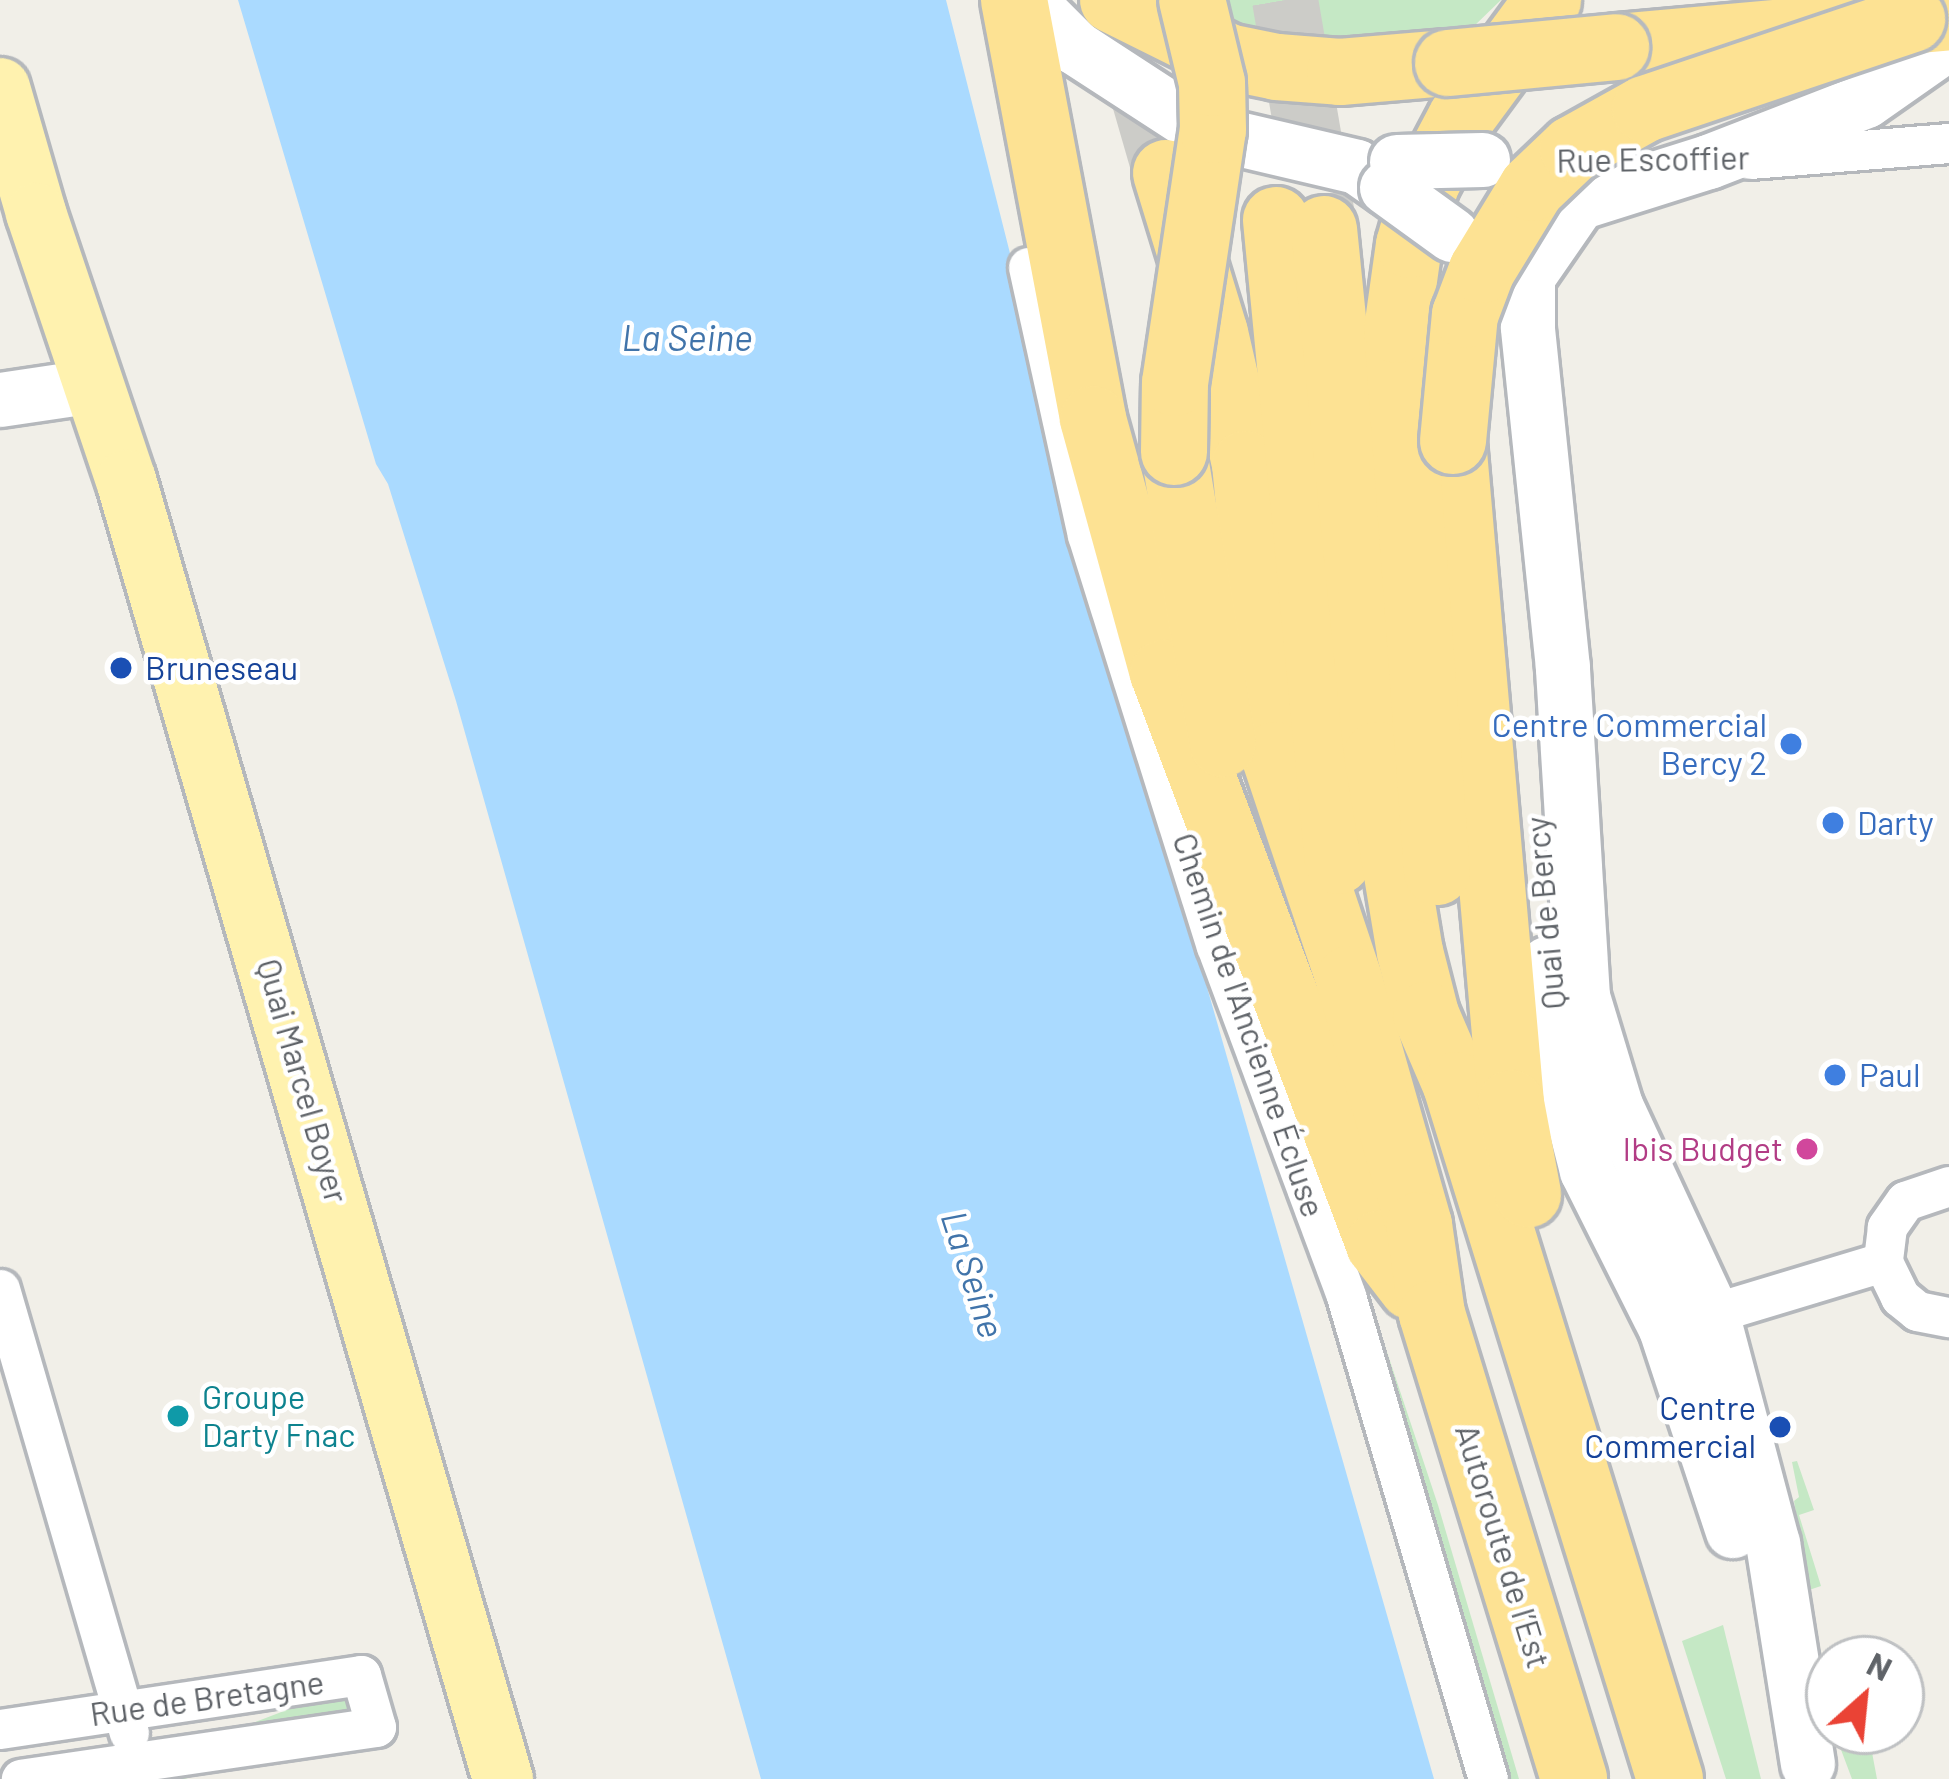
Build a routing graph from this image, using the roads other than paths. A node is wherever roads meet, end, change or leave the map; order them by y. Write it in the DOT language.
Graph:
graph roads {
  1 [pos="1014,0"];
  2 [pos="1028,0"];
  3 [pos="1113,0"];
  4 [pos="1192,0"];
  5 [pos="1548,0"];
  6 [pos="1937,26"];
  7 [pos="0,88"];
  8 [pos="1949,143"];
  9 [pos="1709,162"];
  10 [pos="1166,172"];
  11 [pos="1380,172"];
  12 [pos="1028,267"];
  13 [pos="95,386"];
  14 [pos="0,400"];
  15 [pos="1256,917"];
  16 [pos="1349,979"];
  17 [pos="1456,1085"];
  18 [pos="1949,1186"];
  19 [pos="1883,1262"];
  20 [pos="0,1288"];
  21 [pos="1432,1314"];
  22 [pos="1949,1317"];
  23 [pos="1689,1321"];
  24 [pos="1572,1452"];
  25 [pos="124,1710"];
  26 [pos="0,1729"];
  27 [pos="135,1762"];
  28 [pos="1810,1772"];
  29 [pos="21,1779"];
  30 [pos="503,1779"];
  31 [pos="1488,1779"];
  32 [pos="1574,1779"];
  33 [pos="1670,1779"];
  1 -- 15 [label="highway"];
  2 -- 11 [label="main road, Quai de Bercy"];
  3 -- 6 [label="highway, bridge"];
  4 -- 15 [label="highway, bridge"];
  5 -- 17 [label="highway"];
  6 -- 9 [label="main road, Quai de Bercy"];
  6 -- 24 [label="highway, bridge"];
  7 -- 13 [label="main road, Quai Marcel Boyer"];
  8 -- 9 [label="street, Rue Escoffier"];
  9 -- 11 [label="main road, Rue Escoffier, bridge"];
  9 -- 23 [label="main road, Quai de Bercy"];
  10 -- 16 [label="highway"];
  11 -- 23 [label="main road, Quai de Bercy, bridge"];
  12 -- 31 [label="street, Chemin de l'Ancienne Écluse"];
  13 -- 14 [label="main road"];
  13 -- 30 [label="main road, Quai Marcel Boyer"];
  15 -- 21 [label="highway"];
  16 -- 17 [label="highway"];
  16 -- 21 [label="highway"];
  17 -- 24 [label="highway"];
  18 -- 19 [label="street"];
  19 -- 22 [label="street"];
  19 -- 23 [label="street"];
  20 -- 25 [label="street"];
  21 -- 32 [label="highway, Autoroute de l’Est"];
  23 -- 28 [label="main road, Quai de Bercy"];
  24 -- 33 [label="highway"];
  25 -- 26 [label="street, Rue de Bretagne"];
  25 -- 27 [label="street"];
  25 -- 27 [label="street, Rue de Bretagne"];
  27 -- 29 [label="street, Rue de Bretagne"];
}
